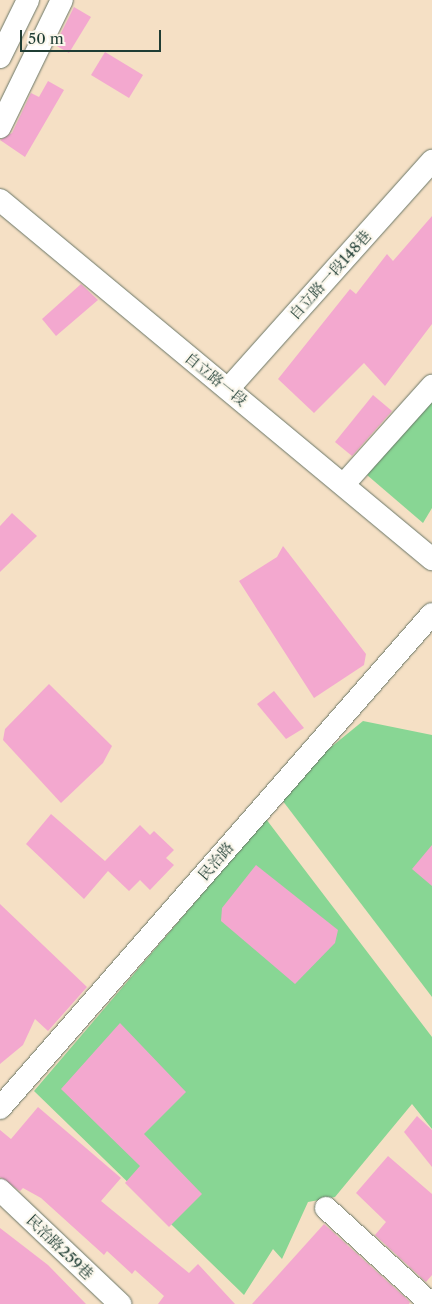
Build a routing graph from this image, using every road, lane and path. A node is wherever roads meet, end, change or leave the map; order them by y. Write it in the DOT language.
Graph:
graph roads {
  1 [pos="28,0"];
  2 [pos="62,0"];
  3 [pos="0,58"];
  4 [pos="0,128"];
  5 [pos="432,161"];
  6 [pos="0,200"];
  7 [pos="432,386"];
  8 [pos="228,388"];
  9 [pos="344,484"];
  10 [pos="432,559"];
  11 [pos="432,614"];
  12 [pos="0,1108"];
  13 [pos="0,1190"];
  14 [pos="326,1208"];
  15 [pos="120,1304"];
  16 [pos="432,1304"];
  1 -- 3 [label="street"];
  2 -- 4 [label="street"];
  5 -- 8 [label="street, 自立路一段148巷"];
  6 -- 8 [label="street, 自立路一段"];
  7 -- 9 [label="street"];
  8 -- 9 [label="street, 自立路一段"];
  9 -- 10 [label="street, 自立路一段"];
  11 -- 12 [label="street, 民治路"];
  13 -- 15 [label="street, 民治路259巷"];
  14 -- 16 [label="street"];
}
